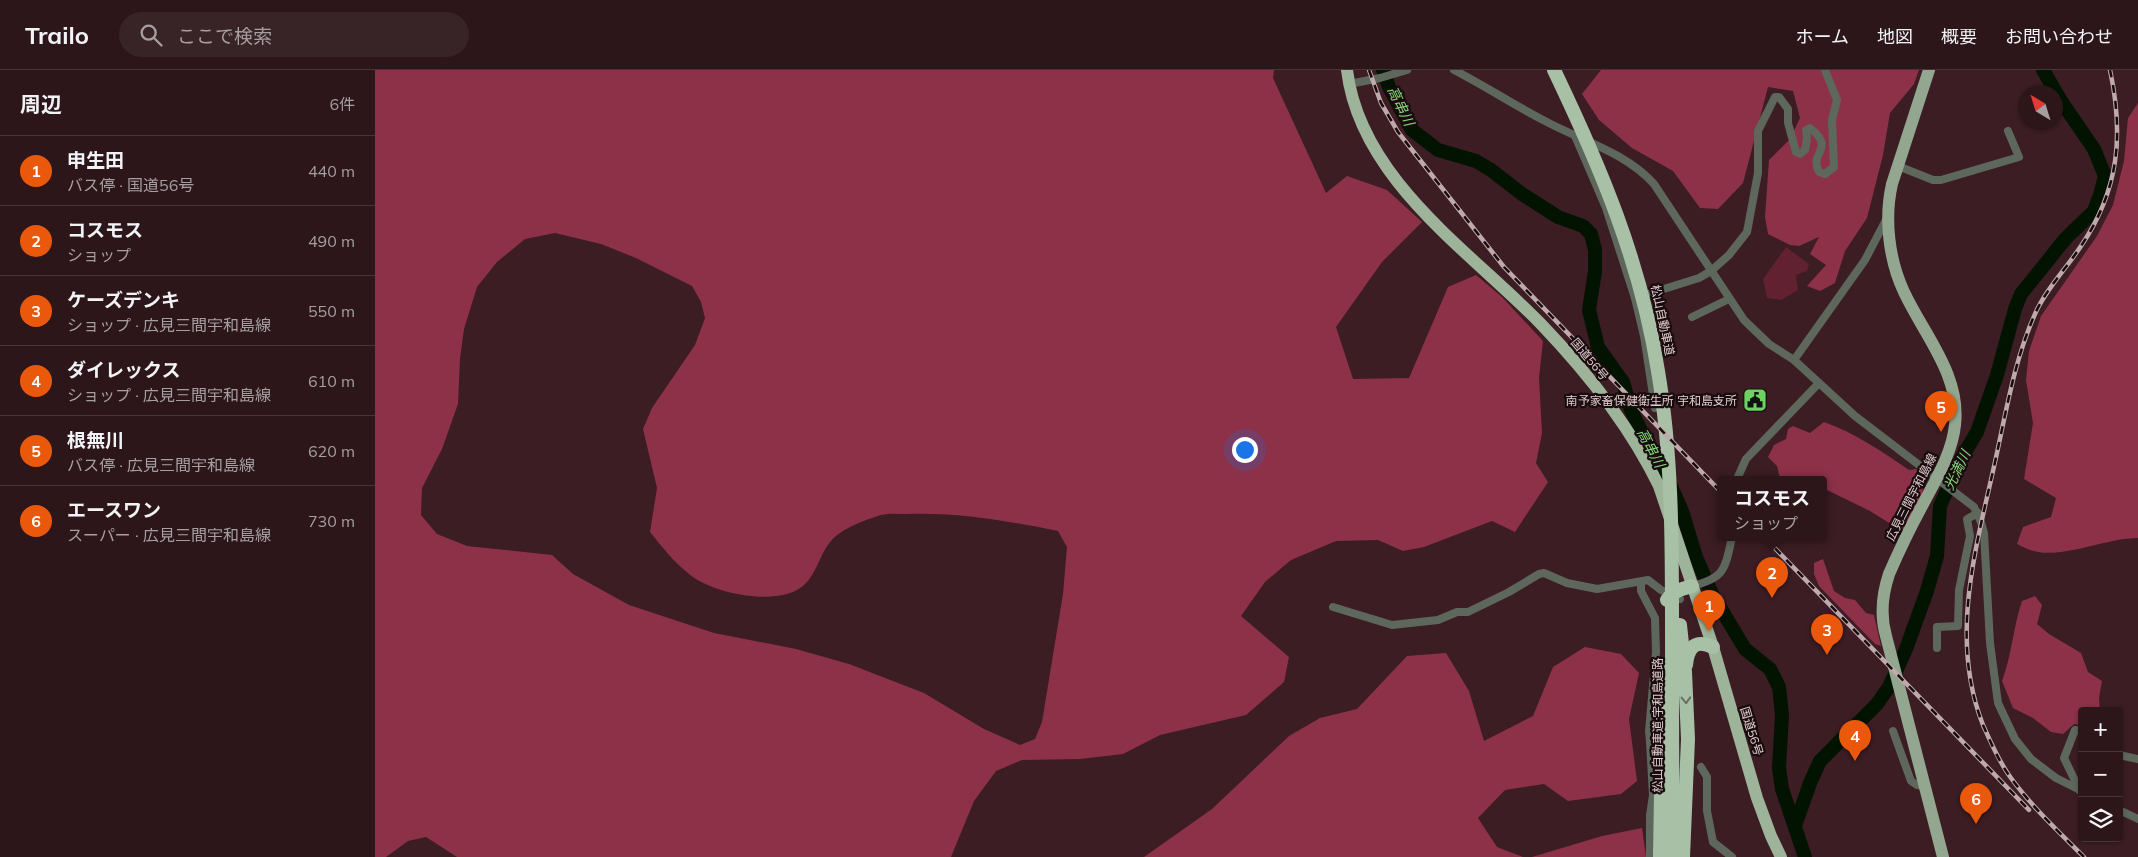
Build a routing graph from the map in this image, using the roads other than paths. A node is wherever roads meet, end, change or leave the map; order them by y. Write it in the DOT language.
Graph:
graph roads {
  1 [pos="1347,70"];
  2 [pos="1407,70"];
  3 [pos="1454,70"];
  4 [pos="1554,70"];
  5 [pos="1825,70"];
  6 [pos="1929,70"];
  7 [pos="1349,84"];
  8 [pos="2008,131"];
  9 [pos="1575,136"];
  10 [pos="1898,166"];
  11 [pos="1888,216"];
  12 [pos="1711,271"];
  13 [pos="1635,298"];
  14 [pos="1729,299"];
  15 [pos="1692,317"];
  16 [pos="1794,360"];
  17 [pos="1819,383"];
  18 [pos="1655,408"];
  19 [pos="1738,476"];
  20 [pos="1940,482"];
  21 [pos="1978,513"];
  22 [pos="1731,541"];
  23 [pos="1641,582"];
  24 [pos="1696,585"];
  25 [pos="1674,595"];
  26 [pos="1333,607"];
  27 [pos="1713,647"];
  28 [pos="1937,648"];
  29 [pos="1685,672"];
  30 [pos="2078,730"];
  31 [pos="1893,731"];
  32 [pos="2123,756"];
  33 [pos="2138,758"];
  34 [pos="1701,767"];
  35 [pos="2078,785"];
  36 [pos="1924,786"];
  37 [pos="2078,789"];
  38 [pos="2123,812"];
  39 [pos="2138,819"];
  40 [pos="1650,857"];
  41 [pos="1659,857"];
  42 [pos="1673,857"];
  43 [pos="1683,857"];
  44 [pos="1732,857"];
  45 [pos="1781,857"];
  46 [pos="1943,857"];
  1 -- 7 [label="highway, 国道56号"];
  2 -- 7 [label="street"];
  3 -- 9 [label="street"];
  4 -- 25 [label="highway, 松山自動車道"];
  5 -- 12 [label="street"];
  6 -- 10 [label="main road, 広見三間宇和島線"];
  7 -- 24 [label="highway, 国道56号"];
  8 -- 10 [label="street"];
  9 -- 12 [label="street"];
  9 -- 13 [label="street"];
  10 -- 11 [label="main road, 広見三間宇和島線"];
  11 -- 16 [label="street"];
  11 -- 20 [label="main road, 広見三間宇和島線"];
  12 -- 13 [label="street"];
  12 -- 14 [label="street"];
  13 -- 18 [label="street"];
  14 -- 15 [label="street"];
  14 -- 16 [label="street"];
  16 -- 17 [label="street"];
  17 -- 19 [label="street"];
  17 -- 20 [label="street"];
  20 -- 21 [label="street"];
  20 -- 36 [label="main road, 広見三間宇和島線"];
  21 -- 28 [label="street"];
  21 -- 37 [label="street"];
  22 -- 24 [label="street"];
  23 -- 25 [label="street"];
  23 -- 26 [label="street"];
  23 -- 40 [label="street"];
  24 -- 25 [label="highway"];
  24 -- 27 [label="highway, 国道56号"];
  25 -- 29 [label="highway"];
  25 -- 41 [label="highway"];
  25 -- 42 [label="highway, 松山自動車道;宇和島道路"];
  27 -- 29 [label="highway"];
  27 -- 45 [label="highway, 国道56号"];
  29 -- 43 [label="highway, one-way"];
  30 -- 35 [label="street"];
  31 -- 36 [label="street"];
  32 -- 33 [label="street"];
  34 -- 44 [label="street"];
  36 -- 46 [label="main road, 広見三間宇和島線"];
  38 -- 39 [label="street"];
}
